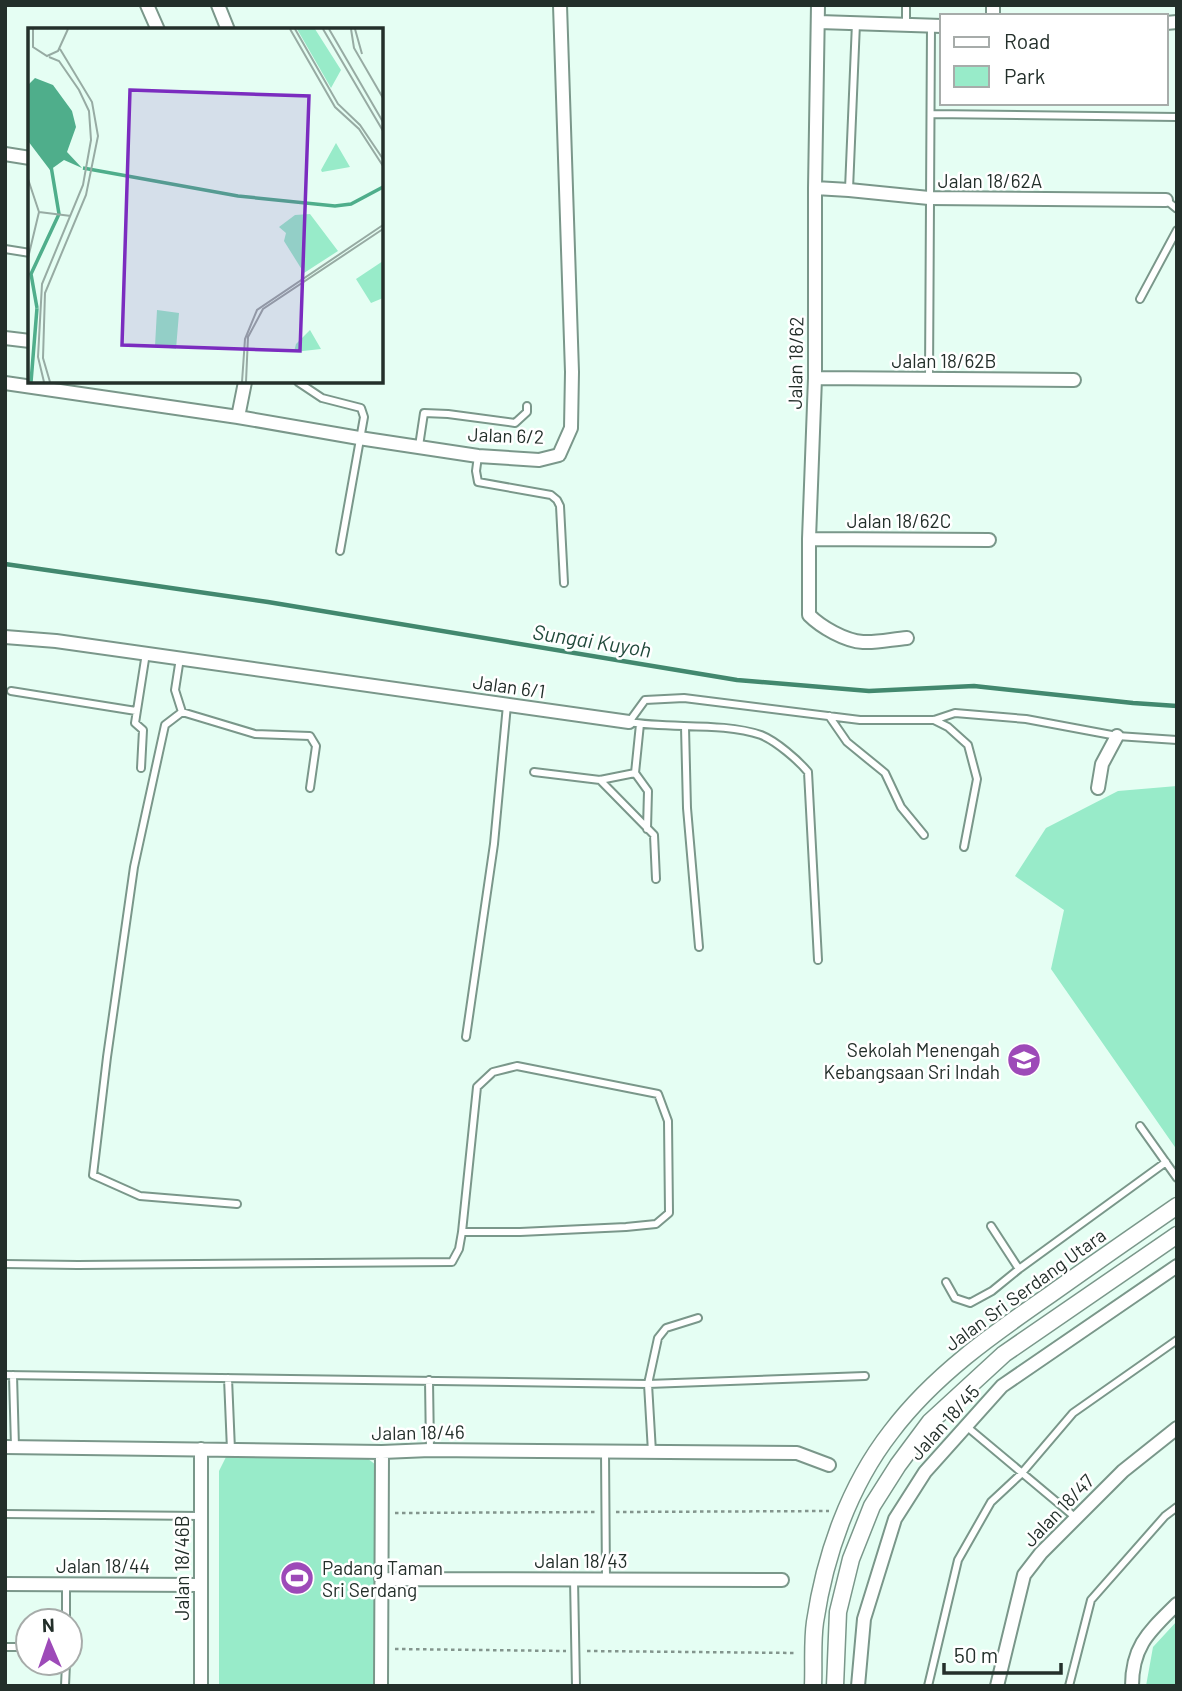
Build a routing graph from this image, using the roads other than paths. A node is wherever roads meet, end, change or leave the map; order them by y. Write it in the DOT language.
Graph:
graph roads {
  1 [pos="147,5"];
  2 [pos="218,5"];
  3 [pos="561,5"];
  4 [pos="818,5"];
  5 [pos="906,5"];
  6 [pos="819,22"];
  7 [pos="856,23"];
  8 [pos="906,25"];
  9 [pos="937,26"];
  10 [pos="157,28"];
  11 [pos="227,28"];
  12 [pos="931,114"];
  13 [pos="1177,117"];
  14 [pos="5,154"];
  15 [pos="28,158"];
  16 [pos="815,188"];
  17 [pos="849,190"];
  18 [pos="929,198"];
  19 [pos="1166,200"];
  20 [pos="1177,209"];
  21 [pos="1177,230"];
  22 [pos="5,249"];
  23 [pos="28,253"];
  24 [pos="1140,299"];
  25 [pos="5,338"];
  26 [pos="28,341"];
  27 [pos="815,378"];
  28 [pos="929,379"];
  29 [pos="1074,380"];
  30 [pos="5,383"];
  31 [pos="245,383"];
  32 [pos="300,383"];
  33 [pos="527,407"];
  34 [pos="238,417"];
  35 [pos="359,438"];
  36 [pos="419,446"];
  37 [pos="478,456"];
  38 [pos="809,539"];
  39 [pos="989,540"];
  40 [pos="340,551"];
  41 [pos="564,583"];
  42 [pos="5,637"];
  43 [pos="907,638"];
  44 [pos="146,653"];
  45 [pos="180,658"];
  46 [pos="11,691"];
  47 [pos="507,705"];
  48 [pos="136,711"];
  49 [pos="182,712"];
  50 [pos="829,716"];
  51 [pos="934,720"];
  52 [pos="634,723"];
  53 [pos="685,727"];
  54 [pos="1117,736"];
  55 [pos="1177,740"];
  56 [pos="141,768"];
  57 [pos="534,772"];
  58 [pos="635,773"];
  59 [pos="600,780"];
  60 [pos="310,788"];
  61 [pos="1098,788"];
  62 [pos="647,829"];
  63 [pos="924,835"];
  64 [pos="964,847"];
  65 [pos="656,879"];
  66 [pos="699,947"];
  67 [pos="818,960"];
  68 [pos="466,1037"];
  69 [pos="1140,1126"];
  70 [pos="1166,1163"];
  71 [pos="1177,1178"];
  72 [pos="237,1204"];
  73 [pos="1177,1206"];
  74 [pos="991,1226"];
  75 [pos="462,1232"];
  76 [pos="1177,1235"];
  77 [pos="5,1264"];
  78 [pos="1177,1266"];
  79 [pos="1019,1269"];
  80 [pos="946,1282"];
  81 [pos="698,1318"];
  82 [pos="1177,1340"];
  83 [pos="9,1375"];
  84 [pos="865,1376"];
  85 [pos="228,1378"];
  86 [pos="429,1380"];
  87 [pos="648,1384"];
  88 [pos="967,1426"];
  89 [pos="1175,1433"];
  90 [pos="10,1447"];
  91 [pos="201,1449"];
  92 [pos="231,1450"];
  93 [pos="430,1450"];
  94 [pos="383,1451"];
  95 [pos="605,1452"];
  96 [pos="652,1452"];
  97 [pos="829,1465"];
  98 [pos="1022,1473"];
  99 [pos="1177,1507"];
  100 [pos="5,1514"];
  101 [pos="201,1516"];
  102 [pos="1076,1518"];
  103 [pos="381,1579"];
  104 [pos="574,1579"];
  105 [pos="606,1579"];
  106 [pos="782,1580"];
  107 [pos="5,1584"];
  108 [pos="66,1584"];
  109 [pos="201,1584"];
  110 [pos="1177,1604"];
  111 [pos="66,1607"];
  112 [pos="201,1686"];
  113 [pos="381,1686"];
  114 [pos="576,1686"];
  115 [pos="813,1686"];
  116 [pos="835,1686"];
  117 [pos="858,1686"];
  118 [pos="928,1686"];
  119 [pos="997,1686"];
  120 [pos="1069,1686"];
  121 [pos="1132,1686"];
  1 -- 10 [label="street"];
  2 -- 11 [label="street"];
  3 -- 37 [label="street, Jalan 6/2"];
  4 -- 6 [label="street, Jalan 18/62"];
  5 -- 8 [label="lane"];
  6 -- 7 [label="street"];
  6 -- 16 [label="street, Jalan 18/62"];
  7 -- 8 [label="street"];
  7 -- 17 [label="lane"];
  8 -- 9 [label="street"];
  9 -- 12 [label="lane"];
  12 -- 13 [label="lane"];
  12 -- 18 [label="lane"];
  14 -- 15 [label="street"];
  16 -- 17 [label="street, Jalan 18/62A"];
  16 -- 27 [label="street, Jalan 18/62"];
  17 -- 18 [label="street, Jalan 18/62A"];
  18 -- 19 [label="street, Jalan 18/62A"];
  18 -- 28 [label="lane"];
  19 -- 20 [label="lane"];
  21 -- 24 [label="lane"];
  22 -- 23 [label="lane"];
  25 -- 26 [label="street"];
  27 -- 28 [label="street, Jalan 18/62B"];
  27 -- 38 [label="street, Jalan 18/62"];
  28 -- 29 [label="street, Jalan 18/62B"];
  30 -- 34 [label="street, Jalan 6/2"];
  31 -- 34 [label="street"];
  32 -- 35 [label="lane"];
  33 -- 36 [label="lane"];
  34 -- 35 [label="street, Jalan 6/2"];
  35 -- 36 [label="street, Jalan 6/2"];
  35 -- 40 [label="lane"];
  36 -- 37 [label="street, Jalan 6/2"];
  37 -- 41 [label="lane"];
  38 -- 39 [label="street, Jalan 18/62C"];
  38 -- 43 [label="street, Jalan 18/62"];
  42 -- 44 [label="street, Jalan 6/1"];
  44 -- 45 [label="street, Jalan 6/1"];
  44 -- 48 [label="lane"];
  45 -- 47 [label="street, Jalan 6/1"];
  45 -- 49 [label="lane"];
  46 -- 48 [label="lane"];
  47 -- 52 [label="street, Jalan 6/1"];
  47 -- 68 [label="lane"];
  48 -- 56 [label="lane"];
  49 -- 60 [label="lane"];
  49 -- 72 [label="lane"];
  50 -- 51 [label="lane"];
  50 -- 52 [label="lane"];
  50 -- 63 [label="lane"];
  51 -- 54 [label="lane"];
  51 -- 64 [label="lane"];
  52 -- 53 [label="lane, Jalan 6/1"];
  52 -- 58 [label="lane"];
  53 -- 66 [label="lane"];
  53 -- 67 [label="lane, Jalan 6/1"];
  54 -- 55 [label="lane"];
  54 -- 61 [label="street"];
  57 -- 59 [label="lane"];
  58 -- 59 [label="lane"];
  58 -- 62 [label="lane"];
  59 -- 62 [label="lane"];
  62 -- 65 [label="lane"];
  69 -- 70 [label="lane"];
  70 -- 71 [label="lane"];
  70 -- 79 [label="lane"];
  73 -- 115 [label="street, Jalan Sri Serdang Utara"];
  74 -- 79 [label="lane"];
  75 -- 75 [label="lane"];
  75 -- 77 [label="lane"];
  76 -- 116 [label="street, Jalan Sri Serdang Utara"];
  78 -- 88 [label="street, Jalan 18/45"];
  79 -- 80 [label="lane"];
  81 -- 87 [label="lane"];
  82 -- 98 [label="lane"];
  83 -- 85 [label="lane"];
  83 -- 90 [label="lane"];
  84 -- 87 [label="lane"];
  85 -- 86 [label="lane"];
  85 -- 92 [label="lane"];
  86 -- 87 [label="lane"];
  86 -- 93 [label="lane"];
  87 -- 96 [label="lane"];
  88 -- 98 [label="lane"];
  88 -- 117 [label="street, Jalan 18/45"];
  89 -- 102 [label="street, Jalan 18/47"];
  90 -- 91 [label="street, Jalan 18/46"];
  91 -- 92 [label="street, Jalan 18/46"];
  91 -- 101 [label="street, Jalan 18/46B"];
  92 -- 94 [label="street, Jalan 18/46"];
  93 -- 94 [label="street, Jalan 18/46"];
  93 -- 95 [label="street, Jalan 18/46"];
  94 -- 103 [label="street"];
  95 -- 96 [label="street, Jalan 18/46"];
  95 -- 105 [label="lane"];
  96 -- 97 [label="street, Jalan 18/46"];
  98 -- 102 [label="lane"];
  98 -- 118 [label="lane"];
  99 -- 120 [label="lane"];
  100 -- 101 [label="lane"];
  101 -- 109 [label="street, Jalan 18/46B"];
  102 -- 119 [label="street, Jalan 18/47"];
  103 -- 104 [label="street, Jalan 18/43"];
  103 -- 113 [label="street"];
  104 -- 105 [label="street, Jalan 18/43"];
  104 -- 114 [label="lane"];
  105 -- 106 [label="street, Jalan 18/43"];
  107 -- 108 [label="street, Jalan 18/44"];
  108 -- 109 [label="street, Jalan 18/44"];
  108 -- 111 [label="lane"];
  109 -- 112 [label="street, Jalan 18/46B"];
  110 -- 121 [label="street"];
}
